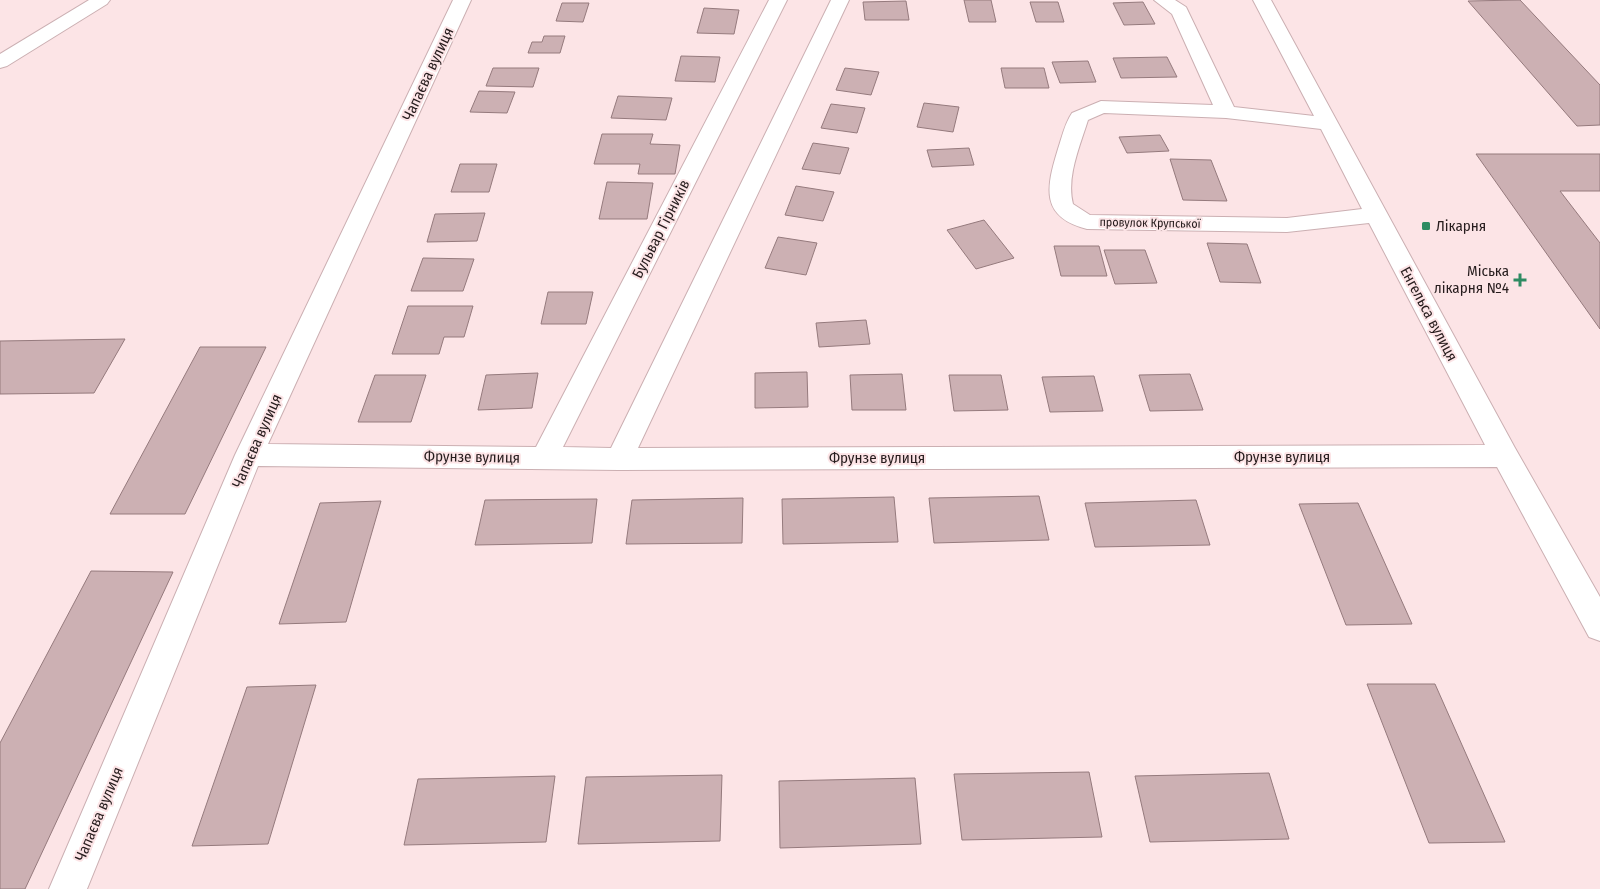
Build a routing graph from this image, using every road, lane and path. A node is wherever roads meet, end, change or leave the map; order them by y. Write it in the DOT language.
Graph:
graph roads {
  1 [pos="101,0"];
  2 [pos="462,0"];
  3 [pos="778,0"];
  4 [pos="840,0"];
  5 [pos="1163,0"];
  6 [pos="1262,0"];
  7 [pos="0,62"];
  8 [pos="1226,112"];
  9 [pos="1328,124"];
  10 [pos="1376,215"];
  11 [pos="249,455"];
  12 [pos="1505,456"];
  13 [pos="544,458"];
  14 [pos="619,459"];
  15 [pos="1600,627"];
  16 [pos="68,889"];
  1 -- 7 [label="street"];
  2 -- 11 [label="street, Чапаєва вулиця"];
  3 -- 13 [label="street, Бульвар Гірників"];
  4 -- 14 [label="street"];
  5 -- 8 [label="street"];
  6 -- 9 [label="street, Енгельса вулиця"];
  8 -- 9 [label="street, провулок Крупської"];
  8 -- 10 [label="street, провулок Крупської"];
  9 -- 10 [label="street, Енгельса вулиця"];
  10 -- 12 [label="street, Енгельса вулиця"];
  11 -- 13 [label="street, Фрунзе вулиця"];
  11 -- 16 [label="street, Чапаєва вулиця"];
  12 -- 14 [label="street, Фрунзе вулиця"];
  12 -- 15 [label="street, Енгельса вулиця"];
  13 -- 14 [label="street, Фрунзе вулиця"];
}
